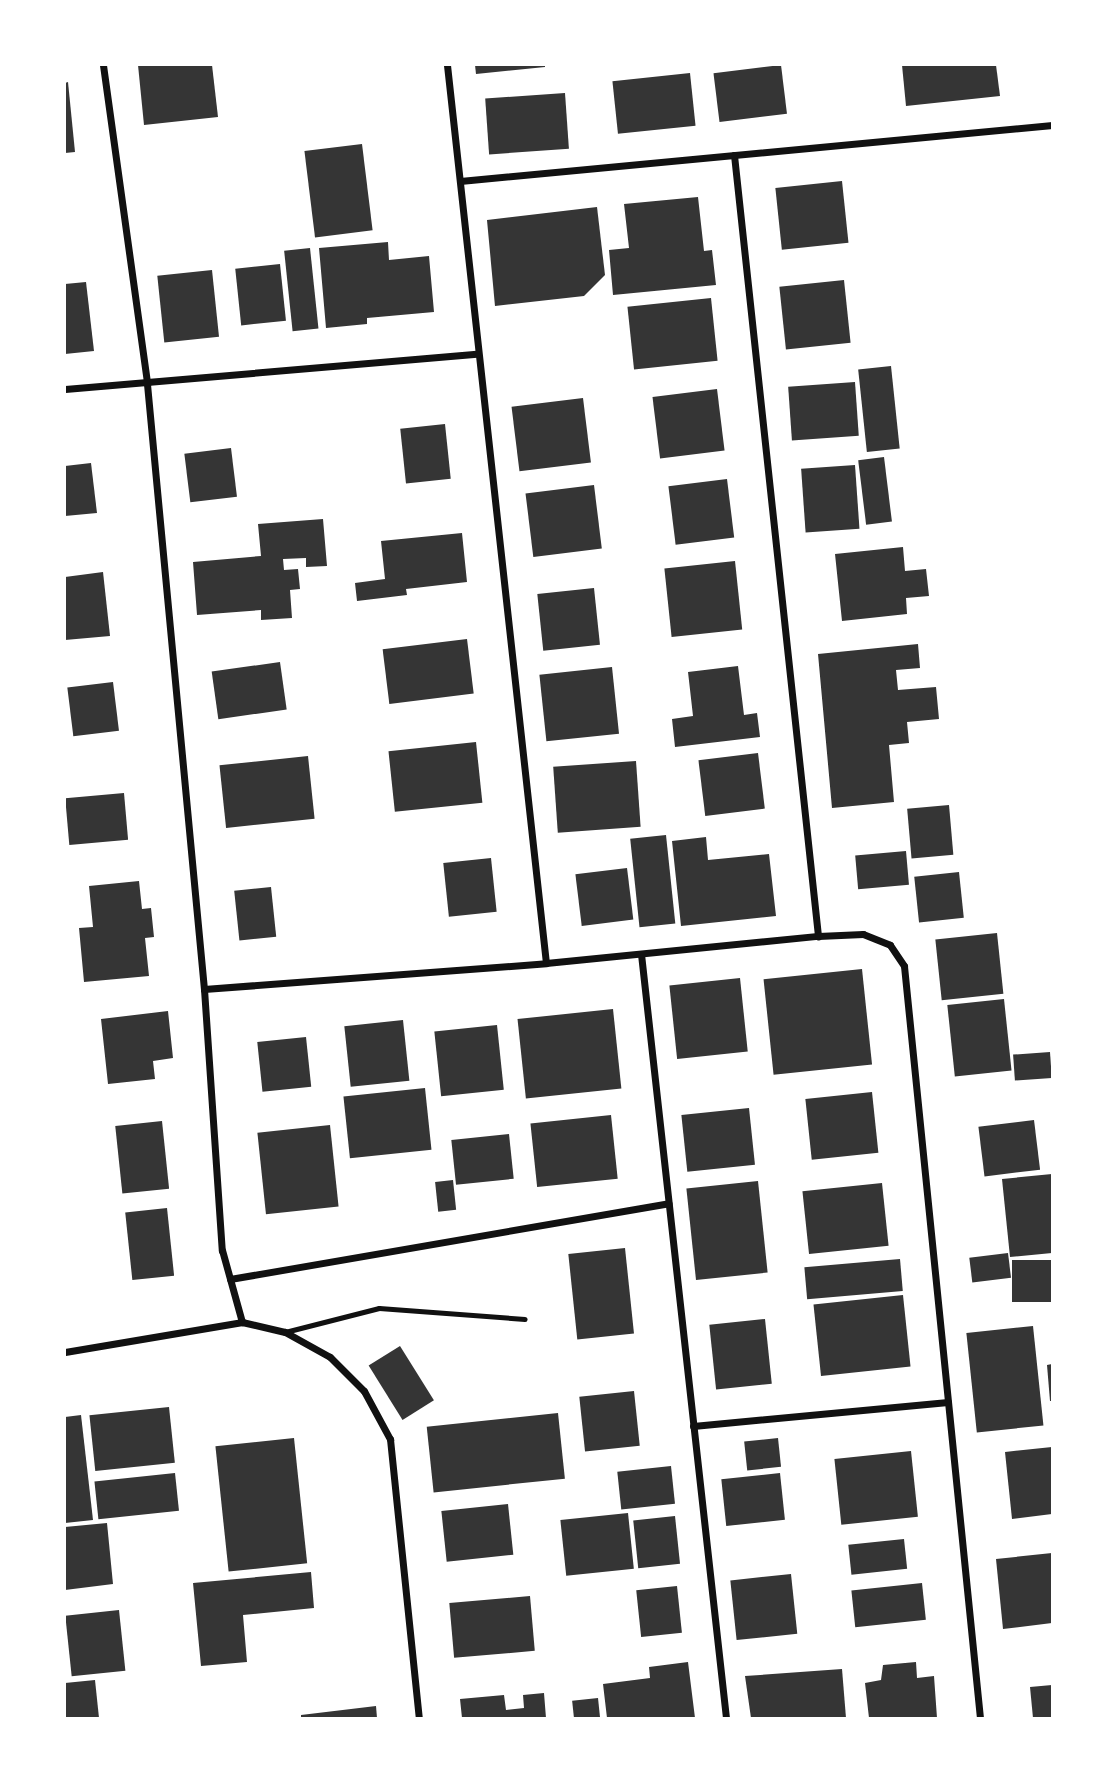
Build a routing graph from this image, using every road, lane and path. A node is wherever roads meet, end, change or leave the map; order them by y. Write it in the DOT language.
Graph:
graph roads {
  1 [pos="103,65"];
  2 [pos="447,65"];
  3 [pos="1052,125"];
  4 [pos="734,155"];
  5 [pos="460,181"];
  6 [pos="477,354"];
  7 [pos="147,384"];
  8 [pos="65,389"];
  9 [pos="818,936"];
  10 [pos="641,954"];
  11 [pos="546,963"];
  12 [pos="204,989"];
  13 [pos="668,1203"];
  14 [pos="230,1279"];
  15 [pos="525,1320"];
  16 [pos="242,1322"];
  17 [pos="285,1332"];
  18 [pos="65,1352"];
  19 [pos="948,1402"];
  20 [pos="693,1426"];
  21 [pos="419,1718"];
  22 [pos="726,1718"];
  23 [pos="980,1718"];
  1 -- 7 [label="street"];
  2 -- 5 [label="street"];
  3 -- 4 [label="street"];
  4 -- 5 [label="street"];
  4 -- 9 [label="street"];
  5 -- 6 [label="street"];
  6 -- 7 [label="street"];
  6 -- 11 [label="street"];
  7 -- 8 [label="street"];
  7 -- 12 [label="street"];
  9 -- 10 [label="street"];
  9 -- 19 [label="street"];
  10 -- 11 [label="street"];
  10 -- 13 [label="street"];
  11 -- 12 [label="street"];
  12 -- 14 [label="street"];
  13 -- 14 [label="street"];
  13 -- 20 [label="street"];
  14 -- 16 [label="street"];
  15 -- 17 [label="lane"];
  16 -- 17 [label="street"];
  16 -- 18 [label="street"];
  17 -- 21 [label="street"];
  19 -- 20 [label="street"];
  19 -- 23 [label="street"];
  20 -- 22 [label="street"];
}
